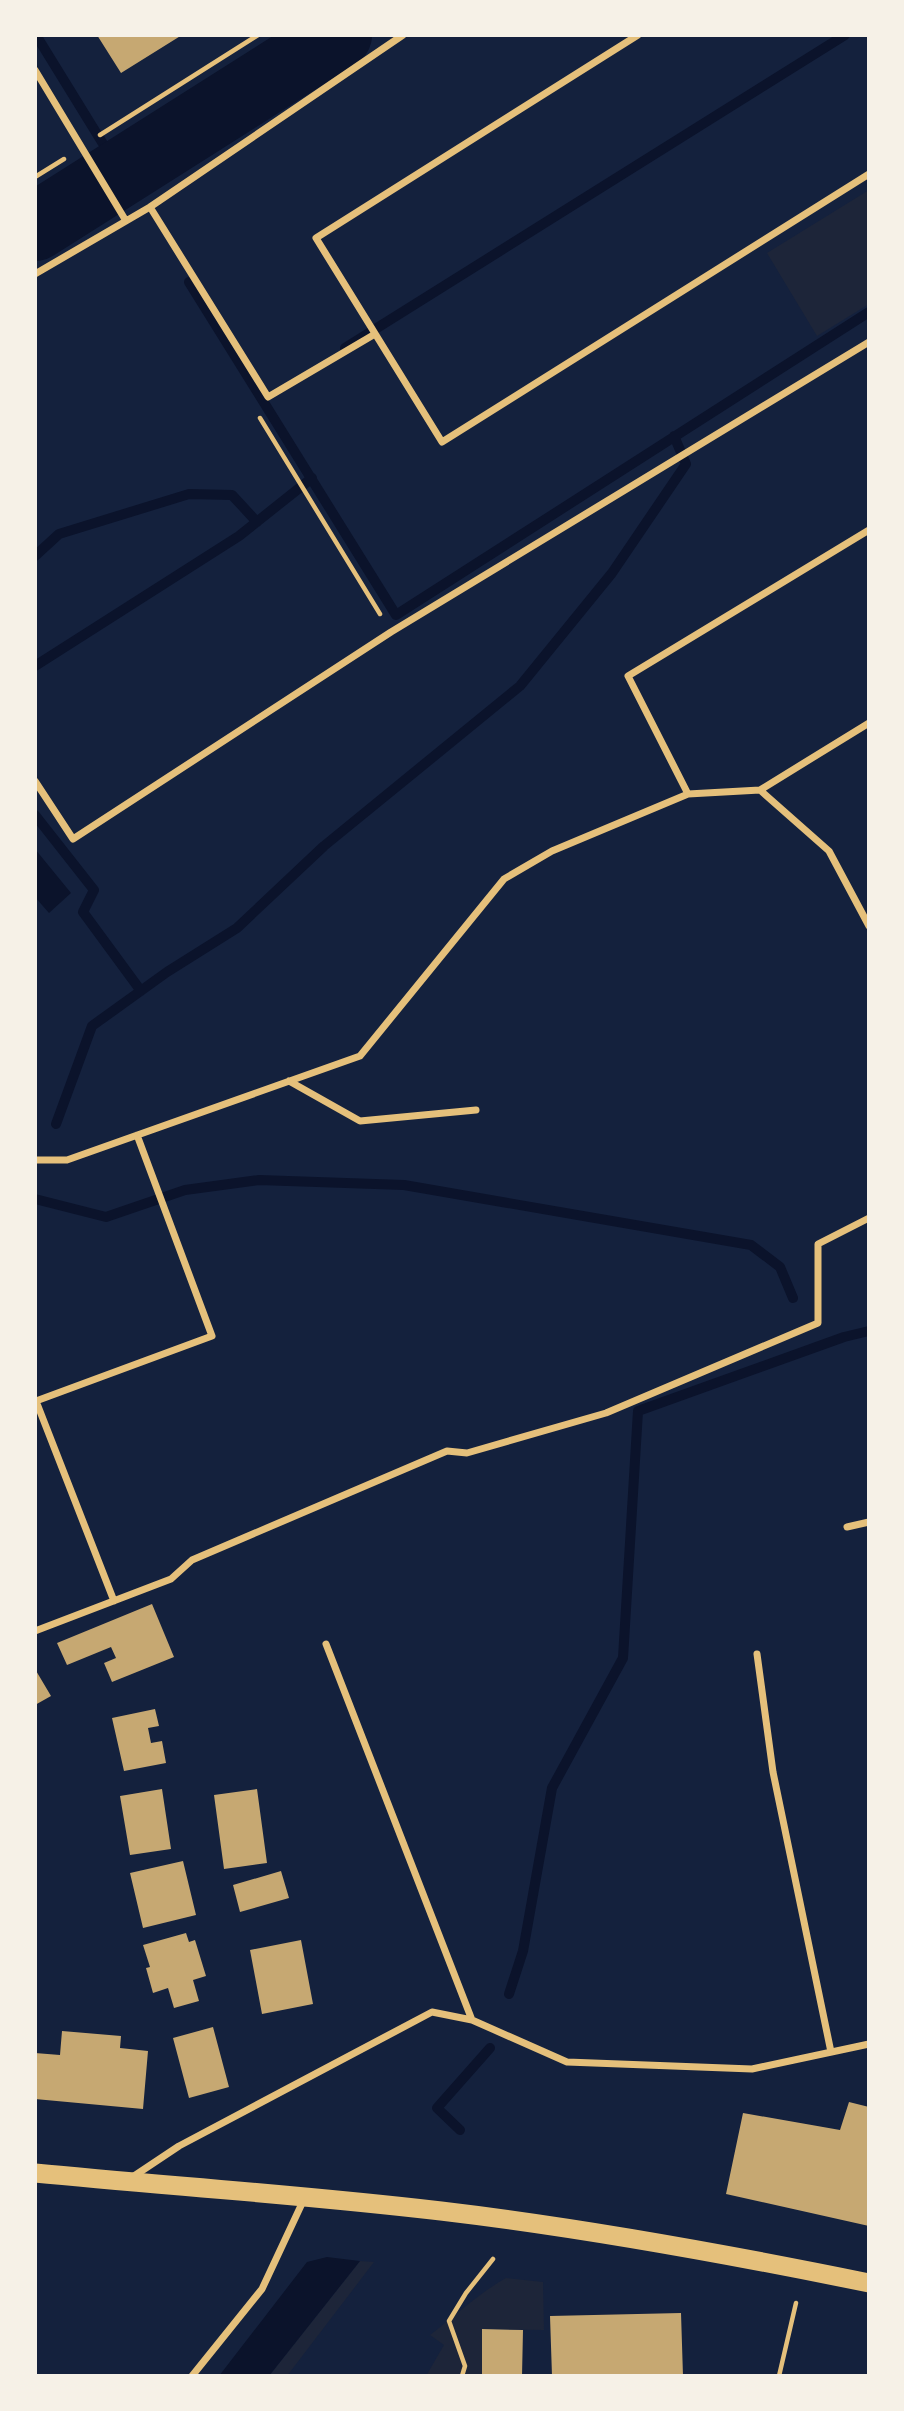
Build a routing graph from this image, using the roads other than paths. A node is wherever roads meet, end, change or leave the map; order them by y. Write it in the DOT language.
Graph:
graph roads {
  1 [pos="403,35"];
  2 [pos="638,35"];
  3 [pos="35,70"];
  4 [pos="869,174"];
  5 [pos="150,207"];
  6 [pos="127,221"];
  7 [pos="35,274"];
  8 [pos="375,334"];
  9 [pos="869,342"];
  10 [pos="869,530"];
  11 [pos="869,723"];
  12 [pos="35,781"];
  13 [pos="760,790"];
  14 [pos="688,794"];
  15 [pos="869,926"];
  16 [pos="289,1081"];
  17 [pos="476,1110"];
  18 [pos="137,1135"];
  19 [pos="35,1160"];
  20 [pos="869,1218"];
  21 [pos="869,1522"];
  22 [pos="847,1527"];
  23 [pos="114,1601"];
  24 [pos="35,1631"];
  25 [pos="326,1644"];
  26 [pos="757,1654"];
  27 [pos="472,2020"];
  28 [pos="869,2044"];
  29 [pos="831,2052"];
  30 [pos="35,2174"];
  31 [pos="125,2182"];
  32 [pos="305,2197"];
  33 [pos="869,2283"];
  34 [pos="192,2376"];
  1 -- 5 [label="street"];
  2 -- 8 [label="street"];
  3 -- 6 [label="street"];
  4 -- 8 [label="street"];
  5 -- 6 [label="street"];
  5 -- 8 [label="street"];
  6 -- 7 [label="street"];
  9 -- 12 [label="street"];
  10 -- 14 [label="street"];
  11 -- 13 [label="street"];
  13 -- 14 [label="street"];
  13 -- 15 [label="street"];
  14 -- 16 [label="street"];
  16 -- 17 [label="street"];
  16 -- 18 [label="street"];
  18 -- 19 [label="street"];
  18 -- 23 [label="street"];
  20 -- 23 [label="street"];
  21 -- 22 [label="street"];
  23 -- 24 [label="street"];
  25 -- 27 [label="street"];
  26 -- 29 [label="street"];
  27 -- 29 [label="street"];
  27 -- 31 [label="street"];
  28 -- 29 [label="street"];
  30 -- 31 [label="highway"];
  31 -- 32 [label="highway"];
  32 -- 33 [label="highway"];
  32 -- 34 [label="street"];
}
